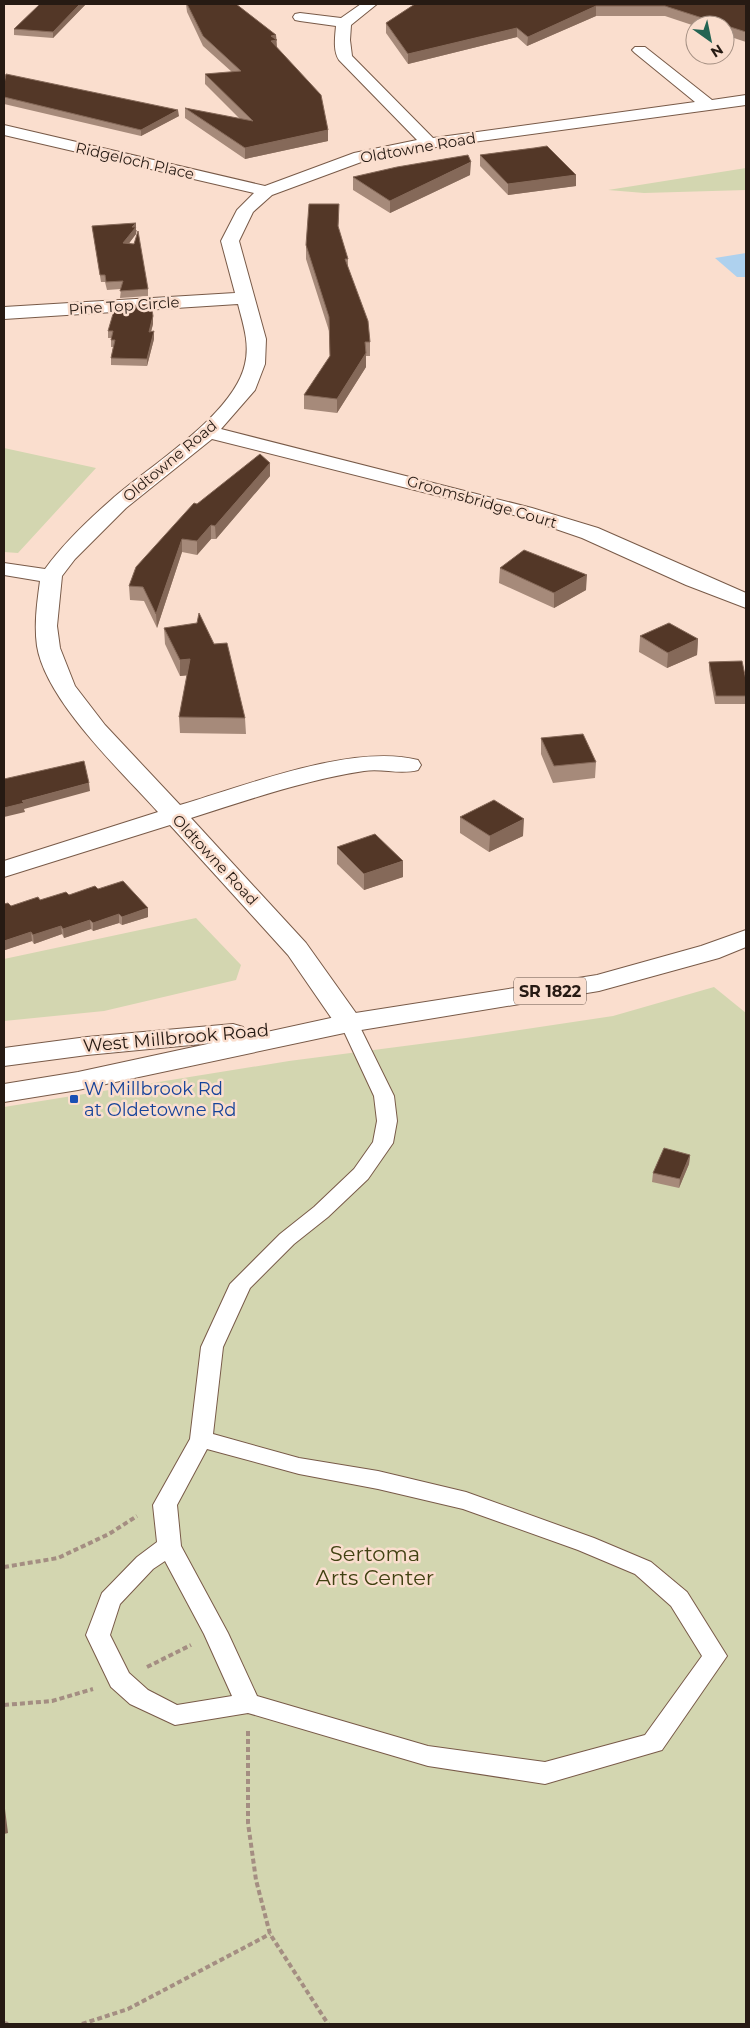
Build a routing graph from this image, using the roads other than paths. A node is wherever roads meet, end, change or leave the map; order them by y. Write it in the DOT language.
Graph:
graph roads {
  1 [pos="370,4"];
  2 [pos="300,17"];
  3 [pos="344,23"];
  4 [pos="640,50"];
  5 [pos="746,100"];
  6 [pos="708,105"];
  7 [pos="4,130"];
  8 [pos="429,144"];
  9 [pos="266,191"];
  10 [pos="244,298"];
  11 [pos="4,313"];
  12 [pos="208,432"];
  13 [pos="4,569"];
  14 [pos="51,576"];
  15 [pos="746,601"];
  16 [pos="409,765"];
  17 [pos="175,816"];
  18 [pos="4,869"];
  19 [pos="746,938"];
  20 [pos="349,1023"];
  21 [pos="4,1057"];
  22 [pos="4,1093"];
  23 [pos="201,1439"];
  24 [pos="169,1546"];
  25 [pos="248,1703"];
  1 -- 3 [label="street"];
  2 -- 3 [label="street"];
  3 -- 8 [label="street"];
  4 -- 6 [label="street"];
  5 -- 6 [label="street, Oldtowne Road"];
  6 -- 8 [label="street, Oldtowne Road"];
  7 -- 9 [label="street, Ridgeloch Place"];
  8 -- 9 [label="street, Oldtowne Road"];
  9 -- 10 [label="street, Oldtowne Road"];
  10 -- 11 [label="street, Pine Top Circle"];
  10 -- 12 [label="street, Oldtowne Road"];
  12 -- 14 [label="street, Oldtowne Road"];
  12 -- 15 [label="street, Groomsbridge Court"];
  13 -- 14 [label="street"];
  14 -- 17 [label="street, Oldtowne Road"];
  16 -- 17 [label="street"];
  17 -- 18 [label="street"];
  17 -- 20 [label="street, Oldtowne Road"];
  19 -- 20 [label="street, West Millbrook Road / SR 1822"];
  20 -- 21 [label="street, West Millbrook Road / SR 1822"];
  20 -- 22 [label="street, West Millbrook Road / SR 1822"];
  20 -- 23 [label="lane"];
  23 -- 24 [label="lane"];
  23 -- 25 [label="lane"];
  24 -- 25 [label="lane"];
  24 -- 25 [label="lane"];
}
